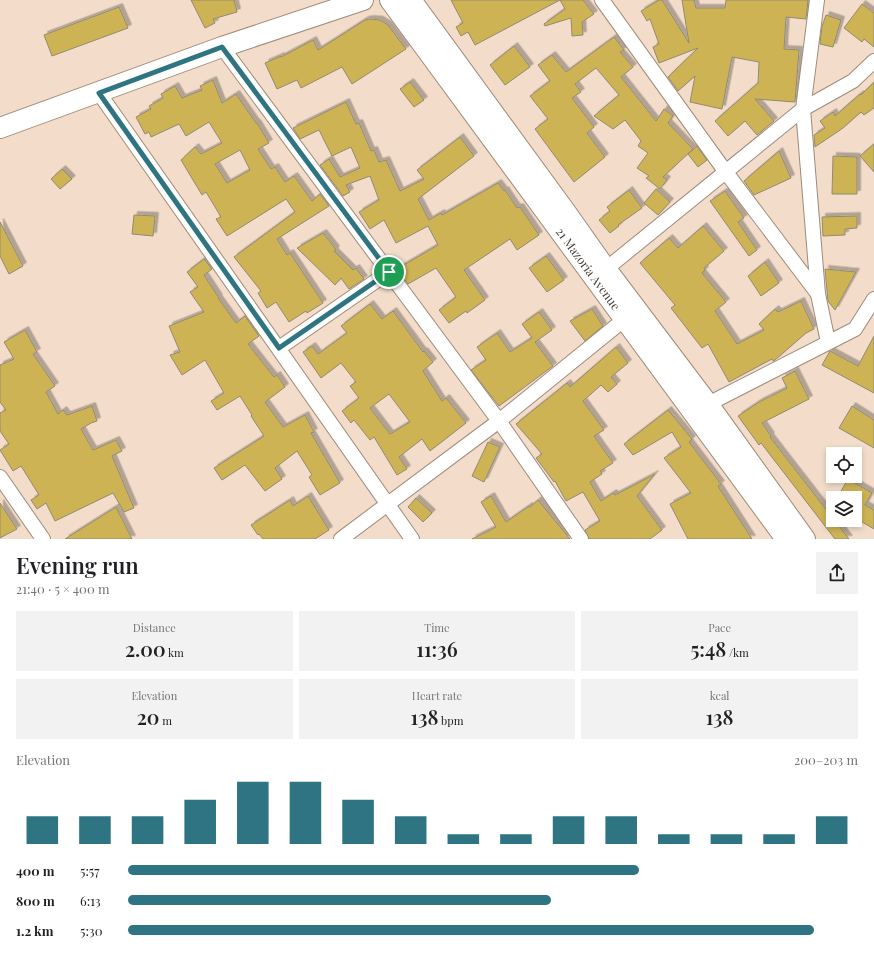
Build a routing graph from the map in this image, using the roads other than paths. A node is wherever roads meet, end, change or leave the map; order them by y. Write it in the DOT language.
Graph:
graph roads {
  1 [pos="363,0"];
  2 [pos="390,0"];
  3 [pos="411,0"];
  4 [pos="602,0"];
  5 [pos="817,0"];
  6 [pos="222,47"];
  7 [pos="874,61"];
  8 [pos="99,93"];
  9 [pos="802,109"];
  10 [pos="0,128"];
  11 [pos="725,171"];
  12 [pos="606,269"];
  13 [pos="389,272"];
  14 [pos="818,294"];
  15 [pos="874,299"];
  16 [pos="630,315"];
  17 [pos="828,342"];
  18 [pos="279,348"];
  19 [pos="708,404"];
  20 [pos="499,421"];
  21 [pos="0,478"];
  22 [pos="388,504"];
  23 [pos="43,539"];
  24 [pos="341,539"];
  25 [pos="412,539"];
  26 [pos="582,539"];
  27 [pos="786,539"];
  28 [pos="806,539"];
  1 -- 6 [label="main road"];
  2 -- 16 [label="main road, 21 Mazoria Avenue"];
  3 -- 12 [label="main road, 21 Mazoria Avenue"];
  4 -- 11 [label="street"];
  5 -- 9 [label="street"];
  6 -- 8 [label="main road"];
  6 -- 13 [label="street"];
  7 -- 9 [label="street"];
  8 -- 10 [label="main road"];
  8 -- 18 [label="street"];
  9 -- 11 [label="street"];
  9 -- 14 [label="street"];
  11 -- 12 [label="street"];
  11 -- 14 [label="street"];
  12 -- 16 [label="main road, 21 Mazoria Avenue"];
  13 -- 18 [label="street"];
  13 -- 20 [label="street"];
  14 -- 17 [label="street"];
  15 -- 17 [label="street"];
  16 -- 19 [label="main road, 21 Mazoria Avenue"];
  16 -- 20 [label="street"];
  16 -- 27 [label="main road, 21 Mazoria Avenue"];
  17 -- 19 [label="street"];
  18 -- 22 [label="street"];
  19 -- 28 [label="main road, 21 Mazoria Avenue"];
  20 -- 22 [label="street"];
  20 -- 26 [label="street"];
  21 -- 23 [label="street"];
  22 -- 24 [label="street"];
  22 -- 25 [label="street"];
}
